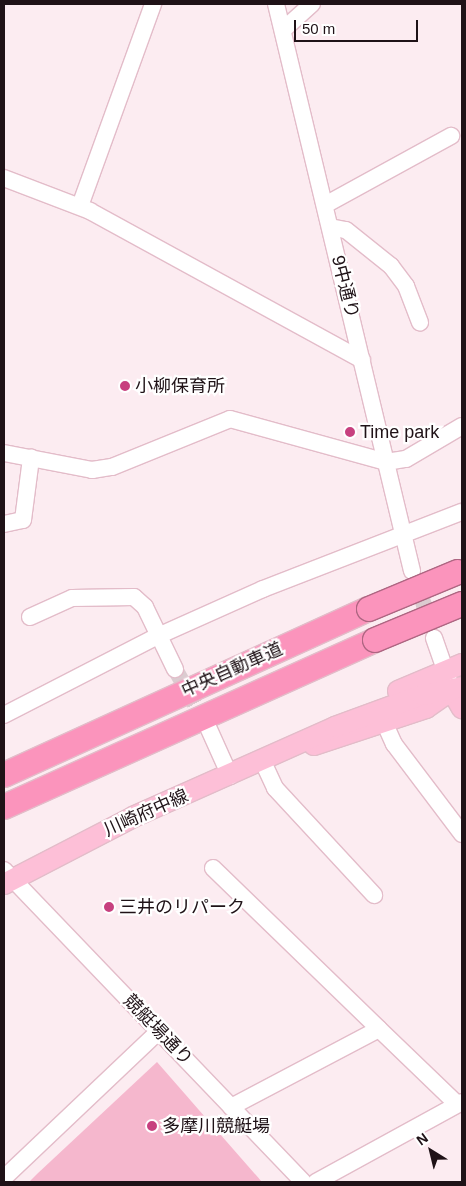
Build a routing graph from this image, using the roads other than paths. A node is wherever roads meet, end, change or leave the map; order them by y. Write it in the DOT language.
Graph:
graph roads {
  1 [pos="153,4"];
  2 [pos="276,4"];
  3 [pos="312,4"];
  4 [pos="283,30"];
  5 [pos="451,136"];
  6 [pos="4,178"];
  7 [pos="325,205"];
  8 [pos="80,206"];
  9 [pos="330,227"];
  10 [pos="420,322"];
  11 [pos="362,360"];
  12 [pos="462,426"];
  13 [pos="4,453"];
  14 [pos="31,458"];
  15 [pos="386,462"];
  16 [pos="462,512"];
  17 [pos="4,524"];
  18 [pos="402,538"];
  19 [pos="412,571"];
  20 [pos="460,571"];
  21 [pos="462,604"];
  22 [pos="30,617"];
  23 [pos="158,636"];
  24 [pos="434,638"];
  25 [pos="454,668"];
  26 [pos="175,669"];
  27 [pos="457,689"];
  28 [pos="462,708"];
  29 [pos="4,715"];
  30 [pos="385,724"];
  31 [pos="208,726"];
  32 [pos="293,749"];
  33 [pos="263,762"];
  34 [pos="4,775"];
  35 [pos="230,776"];
  36 [pos="4,807"];
  37 [pos="462,834"];
  38 [pos="213,868"];
  39 [pos="7,878"];
  40 [pos="374,896"];
  41 [pos="379,1029"];
  42 [pos="158,1031"];
  43 [pos="459,1103"];
  44 [pos="231,1107"];
  45 [pos="4,1178"];
  46 [pos="303,1182"];
  47 [pos="316,1182"];
  1 -- 8 [label="street"];
  2 -- 4 [label="street, 9中通り"];
  3 -- 4 [label="street"];
  4 -- 7 [label="street, 9中通り"];
  5 -- 7 [label="street"];
  6 -- 8 [label="street"];
  7 -- 9 [label="street, 9中通り"];
  8 -- 11 [label="street"];
  9 -- 10 [label="street"];
  9 -- 11 [label="street, 9中通り"];
  11 -- 15 [label="street, 9中通り"];
  12 -- 15 [label="street"];
  13 -- 14 [label="street"];
  14 -- 15 [label="street"];
  14 -- 17 [label="street"];
  15 -- 18 [label="street, 9中通り"];
  16 -- 18 [label="street"];
  18 -- 19 [label="street, 9中通り"];
  18 -- 23 [label="street"];
  20 -- 34 [label="highway, 中央自動車道, bridge"];
  21 -- 36 [label="highway, 中央自動車道, bridge"];
  22 -- 23 [label="street"];
  23 -- 26 [label="street"];
  23 -- 29 [label="street"];
  24 -- 25 [label="street"];
  25 -- 27 [label="street"];
  25 -- 32 [label="main road"];
  27 -- 28 [label="main road"];
  27 -- 30 [label="main road, 川崎府中線"];
  27 -- 32 [label="main road, 川崎府中線"];
  30 -- 32 [label="main road, 川崎府中線"];
  30 -- 37 [label="street"];
  31 -- 35 [label="street"];
  32 -- 33 [label="main road, 川崎府中線"];
  33 -- 35 [label="main road, 川崎府中線"];
  33 -- 40 [label="street"];
  35 -- 39 [label="main road, 川崎府中線"];
  38 -- 41 [label="street"];
  39 -- 42 [label="street, 競艇場通り"];
  41 -- 43 [label="street"];
  41 -- 44 [label="street"];
  42 -- 44 [label="street, 競艇場通り"];
  42 -- 45 [label="street"];
  43 -- 47 [label="street"];
  44 -- 46 [label="street, 競艇場通り"];
}
